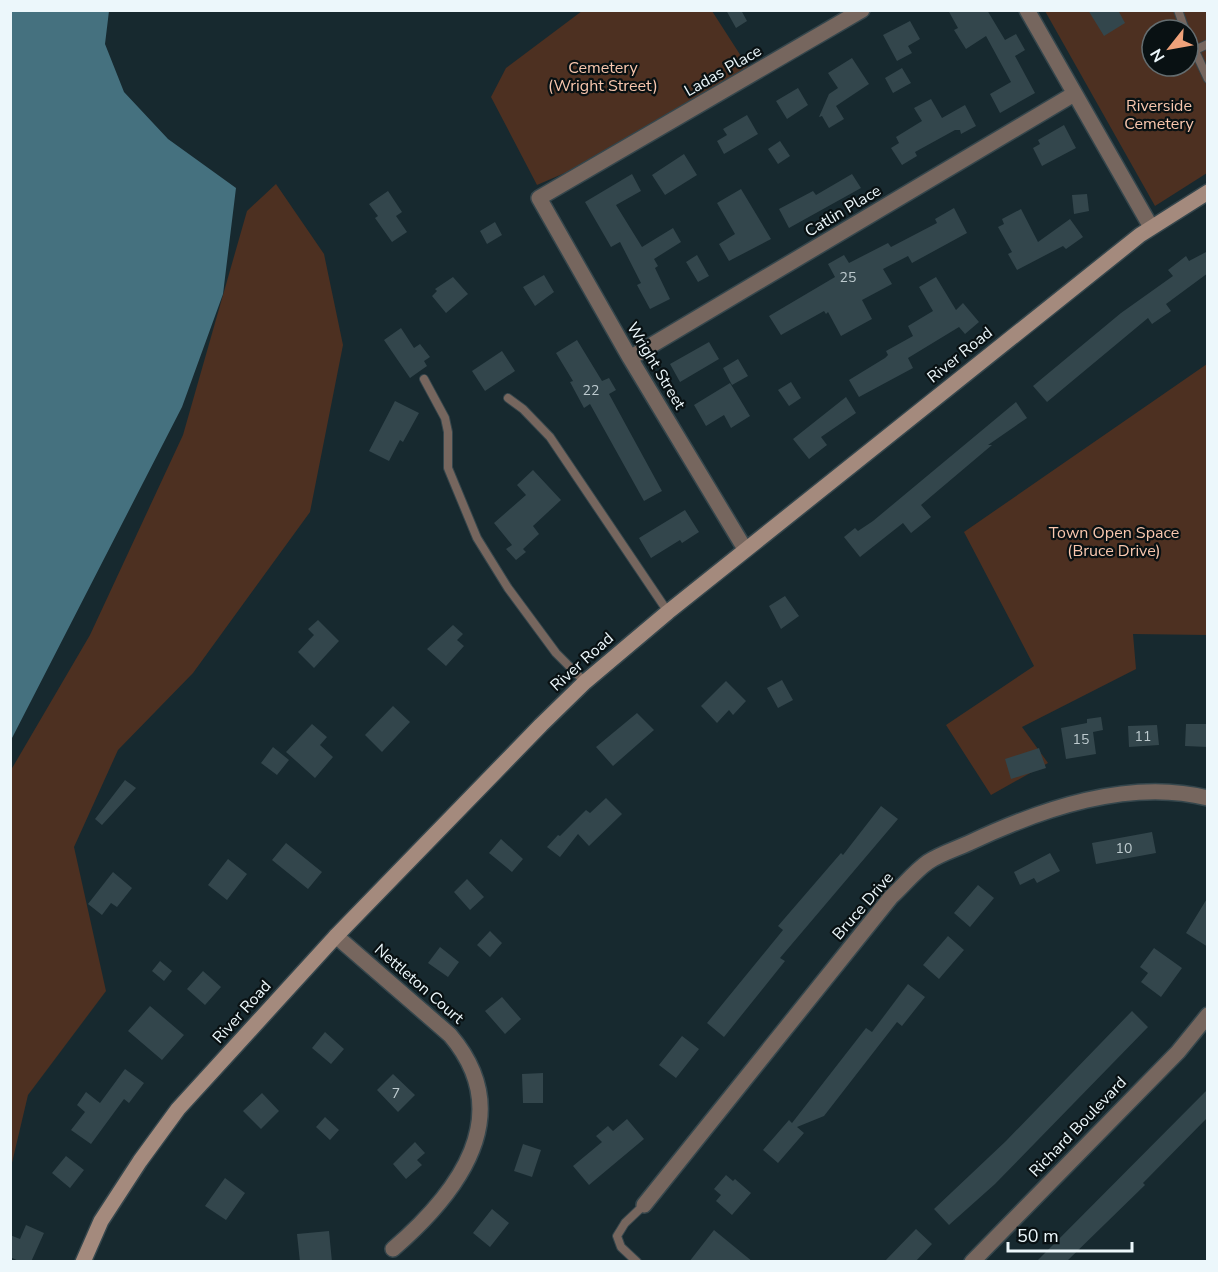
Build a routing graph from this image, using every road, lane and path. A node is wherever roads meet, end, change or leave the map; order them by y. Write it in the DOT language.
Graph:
graph roads {
  1 [pos="862,10"];
  2 [pos="1027,10"];
  3 [pos="1200,62"];
  4 [pos="1208,80"];
  5 [pos="1074,94"];
  6 [pos="1208,192"];
  7 [pos="539,198"];
  8 [pos="1151,227"];
  9 [pos="630,358"];
  10 [pos="424,379"];
  11 [pos="508,398"];
  12 [pos="745,549"];
  13 [pos="668,612"];
  14 [pos="585,682"];
  15 [pos="1208,798"];
  16 [pos="336,936"];
  17 [pos="1208,1015"];
  18 [pos="644,1205"];
  19 [pos="393,1249"];
  20 [pos="83,1262"];
  21 [pos="637,1262"];
  22 [pos="972,1262"];
  1 -- 7 [label="street, Ladas Place"];
  2 -- 5 [label="street"];
  3 -- 4 [label="lane"];
  5 -- 8 [label="street"];
  5 -- 9 [label="street, Catlin Place"];
  6 -- 8 [label="main road, River Road"];
  7 -- 9 [label="street, Wright Street"];
  8 -- 12 [label="main road, River Road"];
  9 -- 12 [label="street, Wright Street"];
  10 -- 14 [label="lane"];
  11 -- 13 [label="lane"];
  12 -- 13 [label="main road, River Road"];
  13 -- 14 [label="main road, River Road"];
  14 -- 16 [label="main road, River Road"];
  15 -- 18 [label="street, Bruce Drive"];
  16 -- 19 [label="street, Nettleton Court"];
  16 -- 20 [label="main road, River Road"];
  17 -- 22 [label="street, Richard Boulevard"];
  18 -- 21 [label="lane"];
}
